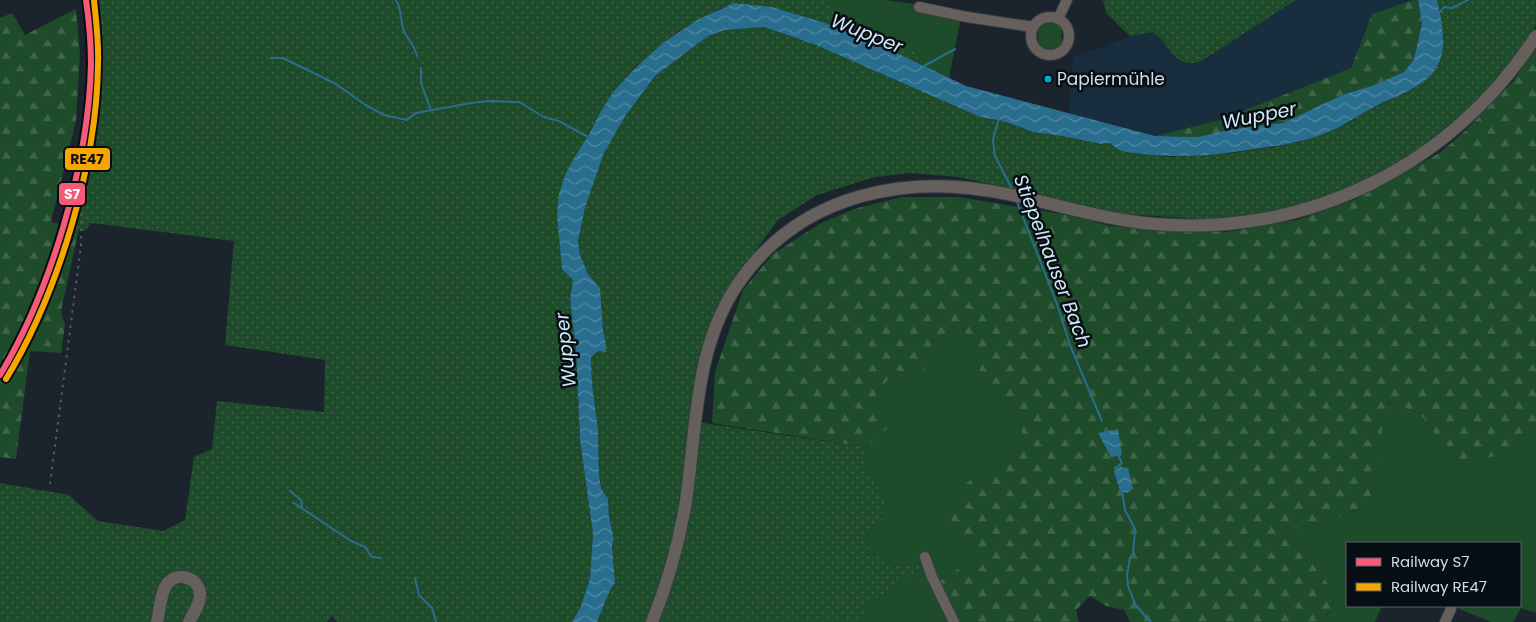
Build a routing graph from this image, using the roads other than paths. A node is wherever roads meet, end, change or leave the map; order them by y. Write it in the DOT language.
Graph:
graph roads {
  1 [pos="1067,0"];
  2 [pos="920,7"];
  3 [pos="1058,19"];
  4 [pos="1033,27"];
  5 [pos="1536,36"];
  6 [pos="925,557"];
  7 [pos="1451,609"];
  8 [pos="157,622"];
  9 [pos="189,622"];
  10 [pos="652,622"];
  11 [pos="954,622"];
  12 [pos="1445,622"];
  1 -- 3 [label="street"];
  2 -- 4 [label="street"];
  3 -- 4 [label="street"];
  3 -- 4 [label="street"];
  5 -- 10 [label="main road"];
  6 -- 11 [label="street"];
  7 -- 12 [label="street"];
  8 -- 9 [label="main road"];
}
